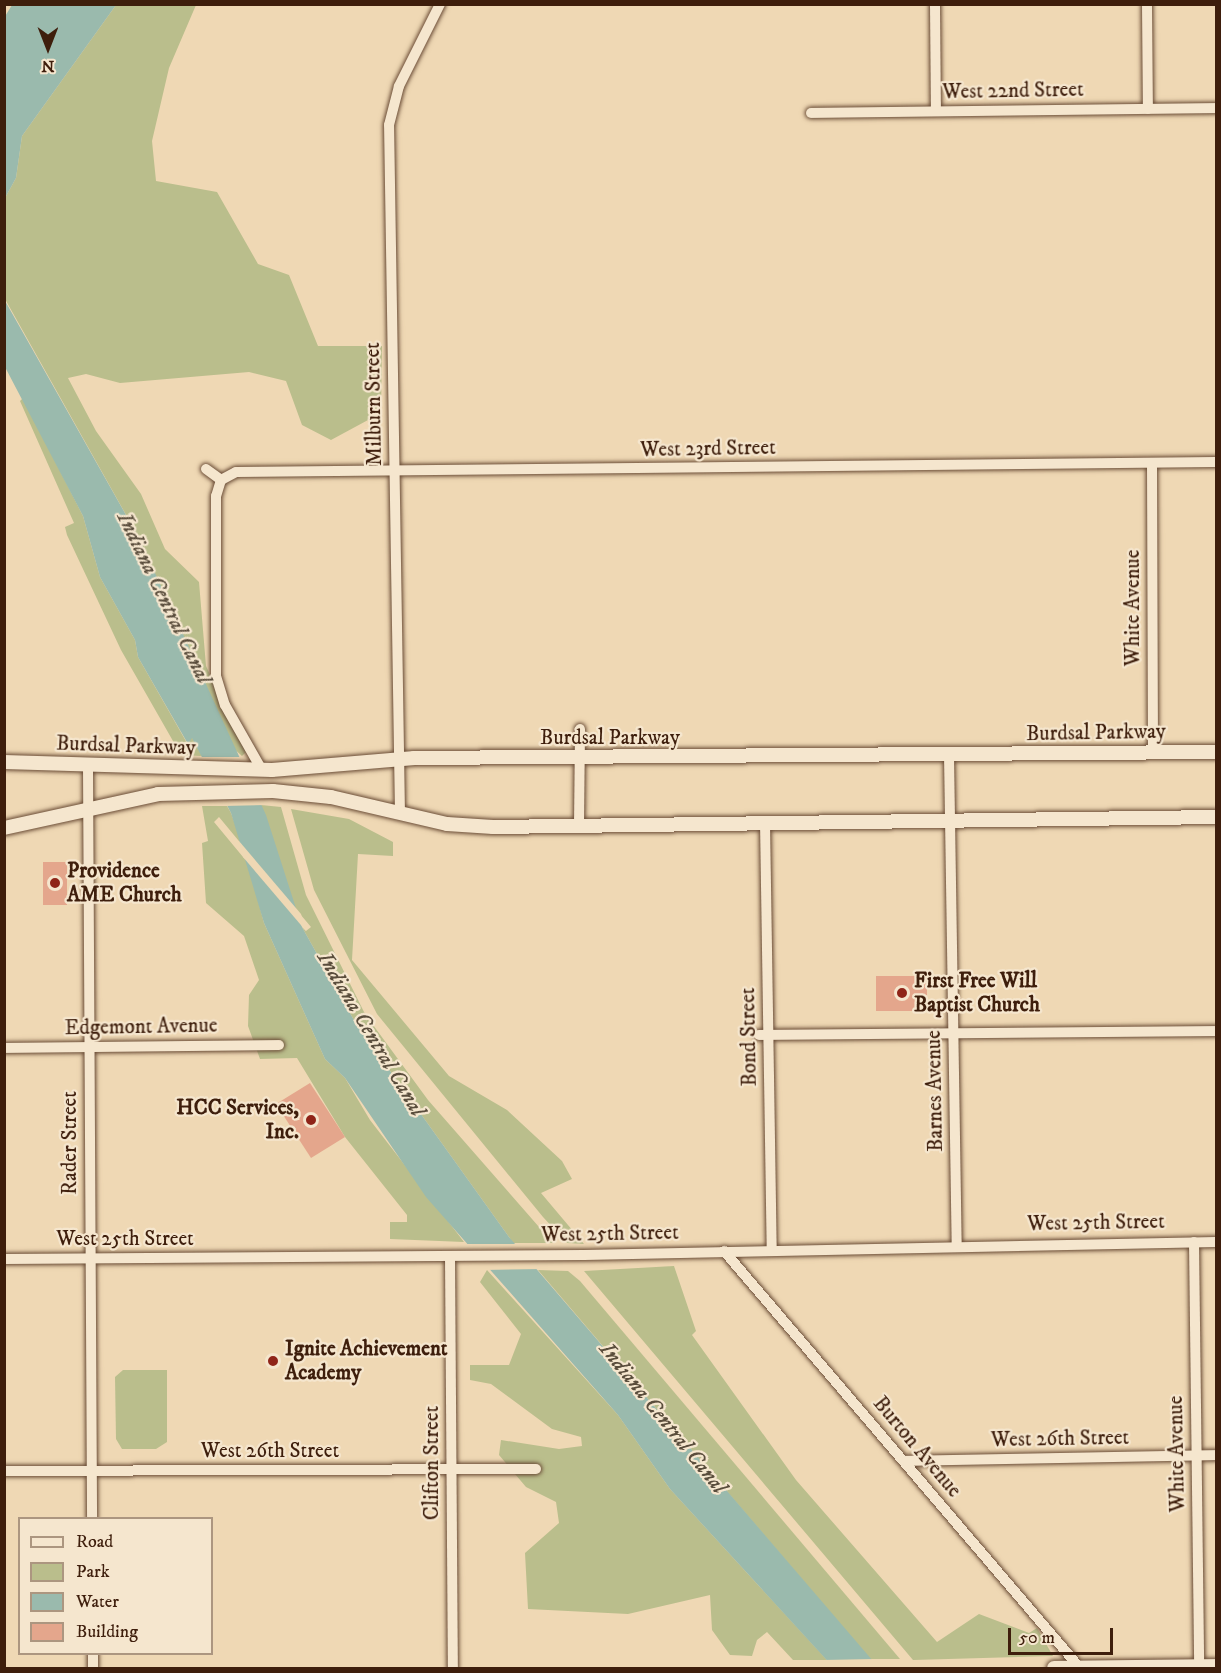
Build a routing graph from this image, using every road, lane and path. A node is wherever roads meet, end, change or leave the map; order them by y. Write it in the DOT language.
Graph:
graph roads {
  1 [pos="440,4"];
  2 [pos="935,4"];
  3 [pos="1147,4"];
  4 [pos="1216,108"];
  5 [pos="1148,109"];
  6 [pos="936,111"];
  7 [pos="811,113"];
  8 [pos="1216,462"];
  9 [pos="1152,463"];
  10 [pos="206,470"];
  11 [pos="395,471"];
  12 [pos="221,480"];
  13 [pos="580,729"];
  14 [pos="1216,752"];
  15 [pos="1153,753"];
  16 [pos="949,755"];
  17 [pos="401,759"];
  18 [pos="577,759"];
  19 [pos="4,762"];
  20 [pos="88,767"];
  21 [pos="255,770"];
  22 [pos="88,810"];
  23 [pos="400,814"];
  24 [pos="1216,817"];
  25 [pos="950,820"];
  26 [pos="765,822"];
  27 [pos="579,826"];
  28 [pos="4,828"];
  29 [pos="1216,1031"];
  30 [pos="764,1035"];
  31 [pos="954,1035"];
  32 [pos="279,1045"];
  33 [pos="4,1048"];
  34 [pos="89,1048"];
  35 [pos="1194,1242"];
  36 [pos="1216,1242"];
  37 [pos="957,1246"];
  38 [pos="724,1251"];
  39 [pos="772,1251"];
  40 [pos="455,1257"];
  41 [pos="4,1259"];
  42 [pos="91,1259"];
  43 [pos="1197,1455"];
  44 [pos="1216,1455"];
  45 [pos="904,1461"];
  46 [pos="536,1469"];
  47 [pos="4,1471"];
  48 [pos="92,1471"];
  49 [pos="451,1471"];
  50 [pos="92,1517"];
  51 [pos="1199,1666"];
  52 [pos="1216,1666"];
  53 [pos="453,1668"];
  54 [pos="1054,1668"];
  55 [pos="1079,1668"];
  1 -- 11 [label="street, Milburn Street"];
  2 -- 6 [label="street"];
  3 -- 5 [label="street"];
  4 -- 5 [label="street, West 22nd Street"];
  5 -- 6 [label="street, West 22nd Street"];
  6 -- 7 [label="street, West 22nd Street"];
  8 -- 9 [label="street, West 23rd Street"];
  9 -- 11 [label="street, West 23rd Street"];
  9 -- 15 [label="street, White Avenue"];
  10 -- 12 [label="street"];
  11 -- 12 [label="street, West 23rd Street"];
  11 -- 17 [label="street, Milburn Street"];
  12 -- 21 [label="street"];
  13 -- 18 [label="street"];
  14 -- 15 [label="street, Burdsal Parkway"];
  15 -- 16 [label="street, Burdsal Parkway"];
  16 -- 18 [label="street, Burdsal Parkway"];
  16 -- 25 [label="street, Barnes Avenue"];
  17 -- 18 [label="street, Burdsal Parkway"];
  17 -- 21 [label="street, Burdsal Parkway"];
  17 -- 23 [label="street, Milburn Street"];
  18 -- 27 [label="street"];
  19 -- 20 [label="street, Burdsal Parkway"];
  20 -- 21 [label="street, Burdsal Parkway"];
  20 -- 22 [label="street, Rader Street"];
  22 -- 23 [label="street"];
  22 -- 28 [label="street"];
  22 -- 34 [label="street, Rader Street"];
  23 -- 27 [label="street"];
  24 -- 25 [label="street"];
  25 -- 26 [label="street"];
  25 -- 31 [label="street, Barnes Avenue"];
  26 -- 27 [label="street"];
  26 -- 30 [label="street, Bond Street"];
  29 -- 31 [label="street"];
  30 -- 31 [label="street"];
  30 -- 39 [label="street, Bond Street"];
  31 -- 37 [label="street, Barnes Avenue"];
  32 -- 34 [label="street, Edgemont Avenue"];
  33 -- 34 [label="street, Edgemont Avenue"];
  34 -- 42 [label="street, Rader Street"];
  35 -- 36 [label="street, West 25th Street"];
  35 -- 37 [label="street, West 25th Street"];
  35 -- 43 [label="street, White Avenue"];
  37 -- 39 [label="street, West 25th Street"];
  38 -- 39 [label="street, West 25th Street"];
  38 -- 40 [label="street, West 25th Street"];
  38 -- 45 [label="street, Burton Avenue"];
  40 -- 42 [label="street, West 25th Street"];
  40 -- 49 [label="street, Clifton Street"];
  41 -- 42 [label="street, West 25th Street"];
  42 -- 48 [label="street, Rader Street"];
  43 -- 44 [label="street, West 26th Street"];
  43 -- 45 [label="street, West 26th Street"];
  43 -- 51 [label="street, White Avenue"];
  45 -- 55 [label="street, Burton Avenue"];
  46 -- 49 [label="street, West 26th Street"];
  47 -- 48 [label="street, West 26th Street"];
  48 -- 49 [label="street, West 26th Street"];
  48 -- 50 [label="street, Rader Street"];
  49 -- 53 [label="street, Clifton Street"];
  51 -- 52 [label="street"];
  51 -- 55 [label="street"];
  54 -- 55 [label="street"];
}
